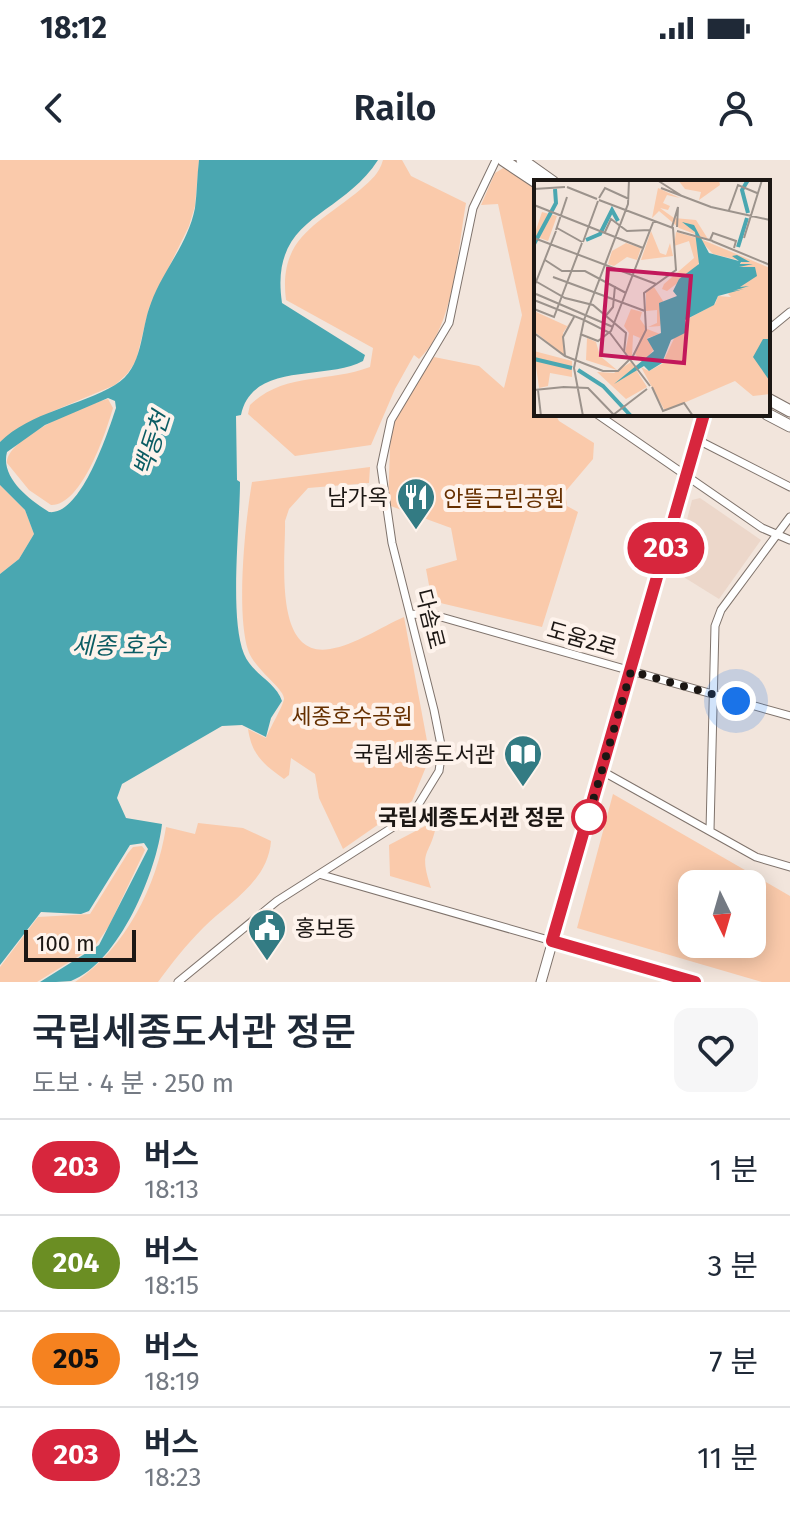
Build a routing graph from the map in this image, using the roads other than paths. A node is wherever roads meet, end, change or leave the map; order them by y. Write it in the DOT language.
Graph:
graph roads {
  1 [pos="496,160"];
  2 [pos="503,160"];
  3 [pos="522,160"];
  4 [pos="550,180"];
  5 [pos="534,181"];
  6 [pos="790,312"];
  7 [pos="770,328"];
  8 [pos="770,400"];
  9 [pos="790,411"];
  10 [pos="600,416"];
  11 [pos="703,416"];
  12 [pos="770,416"];
  13 [pos="790,426"];
  14 [pos="696,439"];
  15 [pos="686,475"];
  16 [pos="790,487"];
  17 [pos="790,517"];
  18 [pos="776,535"];
  19 [pos="790,540"];
  20 [pos="410,614"];
  21 [pos="631,671"];
  22 [pos="714,694"];
  23 [pos="790,716"];
  24 [pos="602,771"];
  25 [pos="710,830"];
  26 [pos="790,867"];
  27 [pos="322,875"];
  28 [pos="552,941"];
  29 [pos="178,982"];
  30 [pos="541,982"];
  31 [pos="695,982"];
  1 -- 20 [label="street, 다솜로"];
  2 -- 5 [label="main road"];
  3 -- 4 [label="main road"];
  6 -- 7 [label="street"];
  8 -- 9 [label="main road"];
  10 -- 15 [label="street"];
  11 -- 14 [label="street"];
  12 -- 13 [label="main road"];
  14 -- 15 [label="street"];
  14 -- 16 [label="street"];
  15 -- 18 [label="street"];
  15 -- 21 [label="street"];
  17 -- 18 [label="street"];
  18 -- 19 [label="street"];
  18 -- 22 [label="street"];
  20 -- 21 [label="street, 도움2로"];
  20 -- 27 [label="street, 다솜로"];
  21 -- 22 [label="street, 도움2로"];
  21 -- 24 [label="street"];
  22 -- 23 [label="street, 도움2로"];
  22 -- 25 [label="street"];
  24 -- 25 [label="street"];
  24 -- 28 [label="street"];
  25 -- 26 [label="street"];
  27 -- 28 [label="street"];
  27 -- 29 [label="street, 다솜로"];
  28 -- 30 [label="street"];
  28 -- 31 [label="street"];
}
